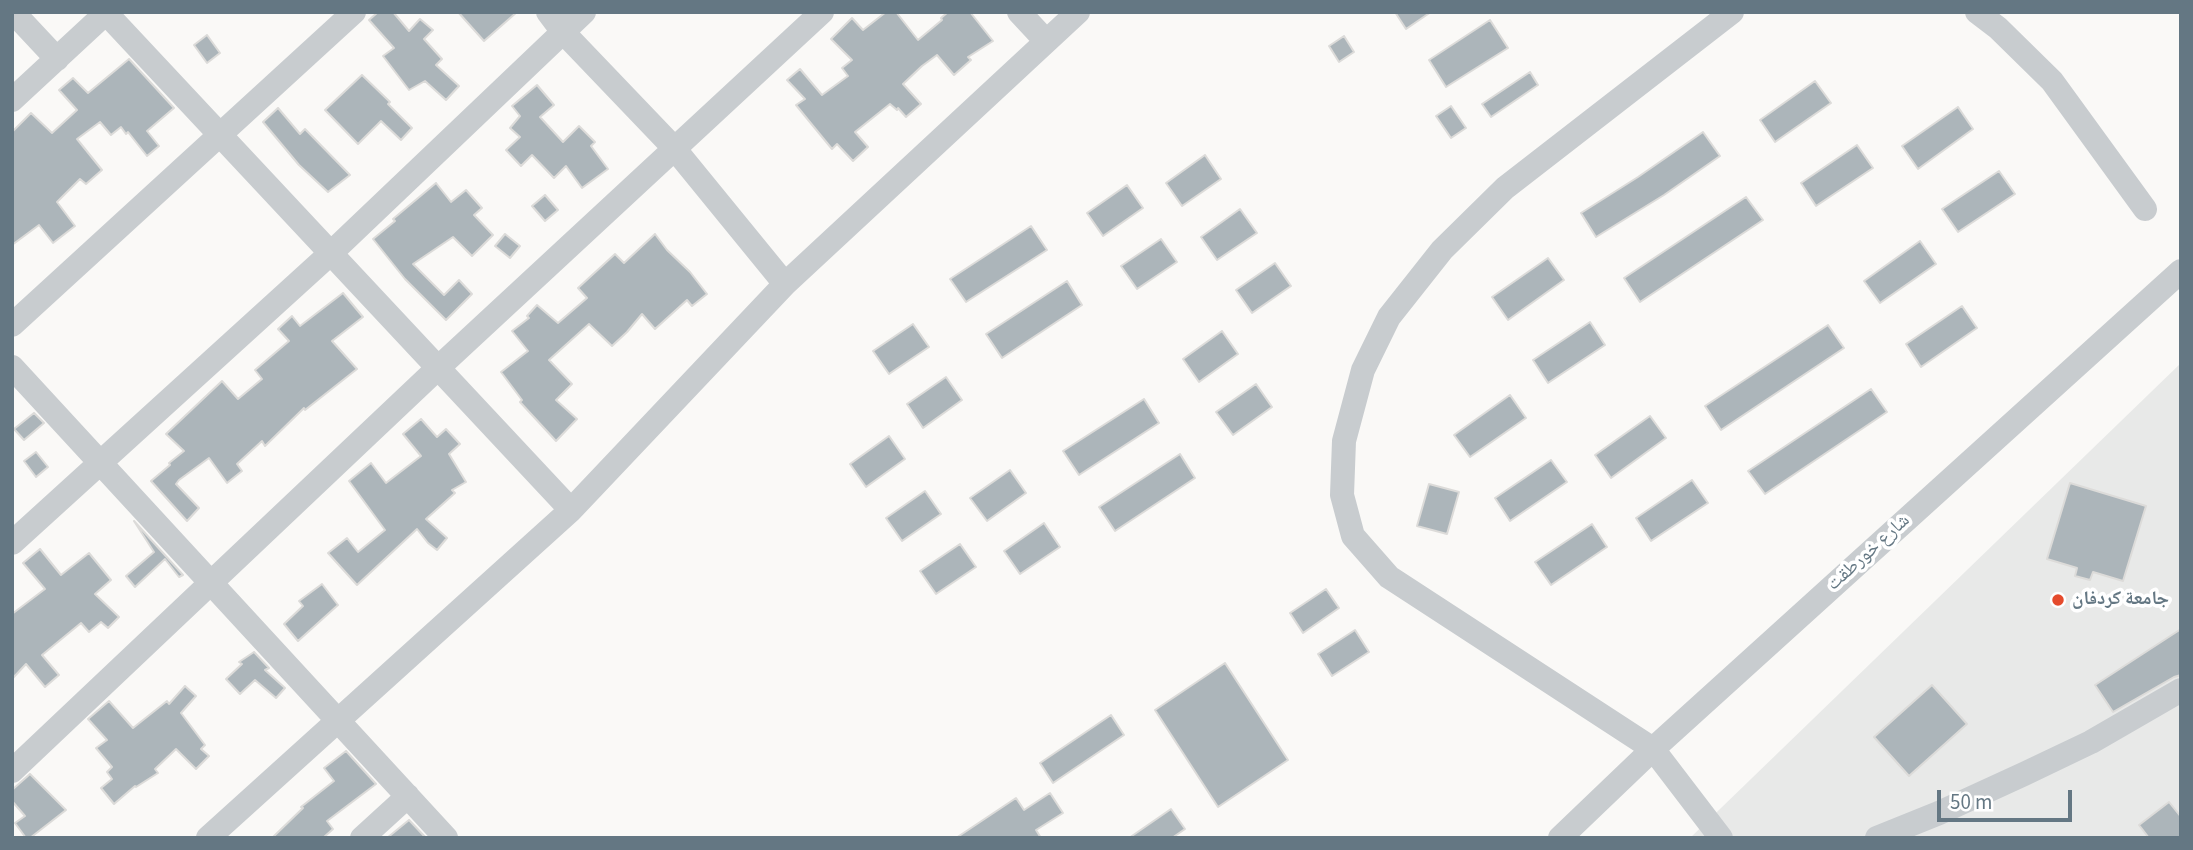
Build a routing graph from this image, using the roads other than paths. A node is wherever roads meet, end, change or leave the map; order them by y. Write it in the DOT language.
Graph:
graph roads {
  1 [pos="13,12"];
  2 [pos="354,12"];
  3 [pos="548,12"];
  4 [pos="584,12"];
  5 [pos="822,12"];
  6 [pos="1019,12"];
  7 [pos="1078,12"];
  8 [pos="1732,12"];
  9 [pos="1977,12"];
  10 [pos="106,13"];
  11 [pos="563,32"];
  12 [pos="1046,41"];
  13 [pos="57,59"];
  14 [pos="12,100"];
  15 [pos="220,134"];
  16 [pos="674,148"];
  17 [pos="2145,208"];
  18 [pos="331,253"];
  19 [pos="2181,271"];
  20 [pos="785,284"];
  21 [pos="12,325"];
  22 [pos="12,367"];
  23 [pos="439,367"];
  24 [pos="100,463"];
  25 [pos="571,510"];
  26 [pos="12,543"];
  27 [pos="212,582"];
  28 [pos="2181,690"];
  29 [pos="339,720"];
  30 [pos="1653,749"];
  31 [pos="12,771"];
  32 [pos="408,796"];
  33 [pos="208,838"];
  34 [pos="362,838"];
  35 [pos="446,838"];
  36 [pos="1560,838"];
  37 [pos="1721,838"];
  38 [pos="1877,838"];
  1 -- 13 [label="street"];
  2 -- 15 [label="street"];
  3 -- 11 [label="street"];
  4 -- 11 [label="street"];
  5 -- 16 [label="street"];
  6 -- 12 [label="street"];
  7 -- 12 [label="street"];
  8 -- 30 [label="street"];
  9 -- 17 [label="street"];
  10 -- 13 [label="street"];
  10 -- 15 [label="street"];
  11 -- 16 [label="street"];
  11 -- 18 [label="street"];
  12 -- 20 [label="street"];
  13 -- 14 [label="street"];
  15 -- 18 [label="street"];
  15 -- 21 [label="street"];
  16 -- 20 [label="street"];
  16 -- 23 [label="street"];
  18 -- 23 [label="street"];
  18 -- 24 [label="street"];
  19 -- 30 [label="street, شارع خورطقت"];
  20 -- 25 [label="street"];
  22 -- 24 [label="street"];
  23 -- 25 [label="street"];
  23 -- 27 [label="street"];
  24 -- 26 [label="street"];
  24 -- 27 [label="street"];
  25 -- 29 [label="street"];
  27 -- 29 [label="street"];
  27 -- 31 [label="street"];
  28 -- 38 [label="street"];
  29 -- 32 [label="street"];
  29 -- 33 [label="street"];
  30 -- 36 [label="street, شارع خورطقت"];
  30 -- 37 [label="street"];
  32 -- 34 [label="street"];
  32 -- 35 [label="street"];
}
